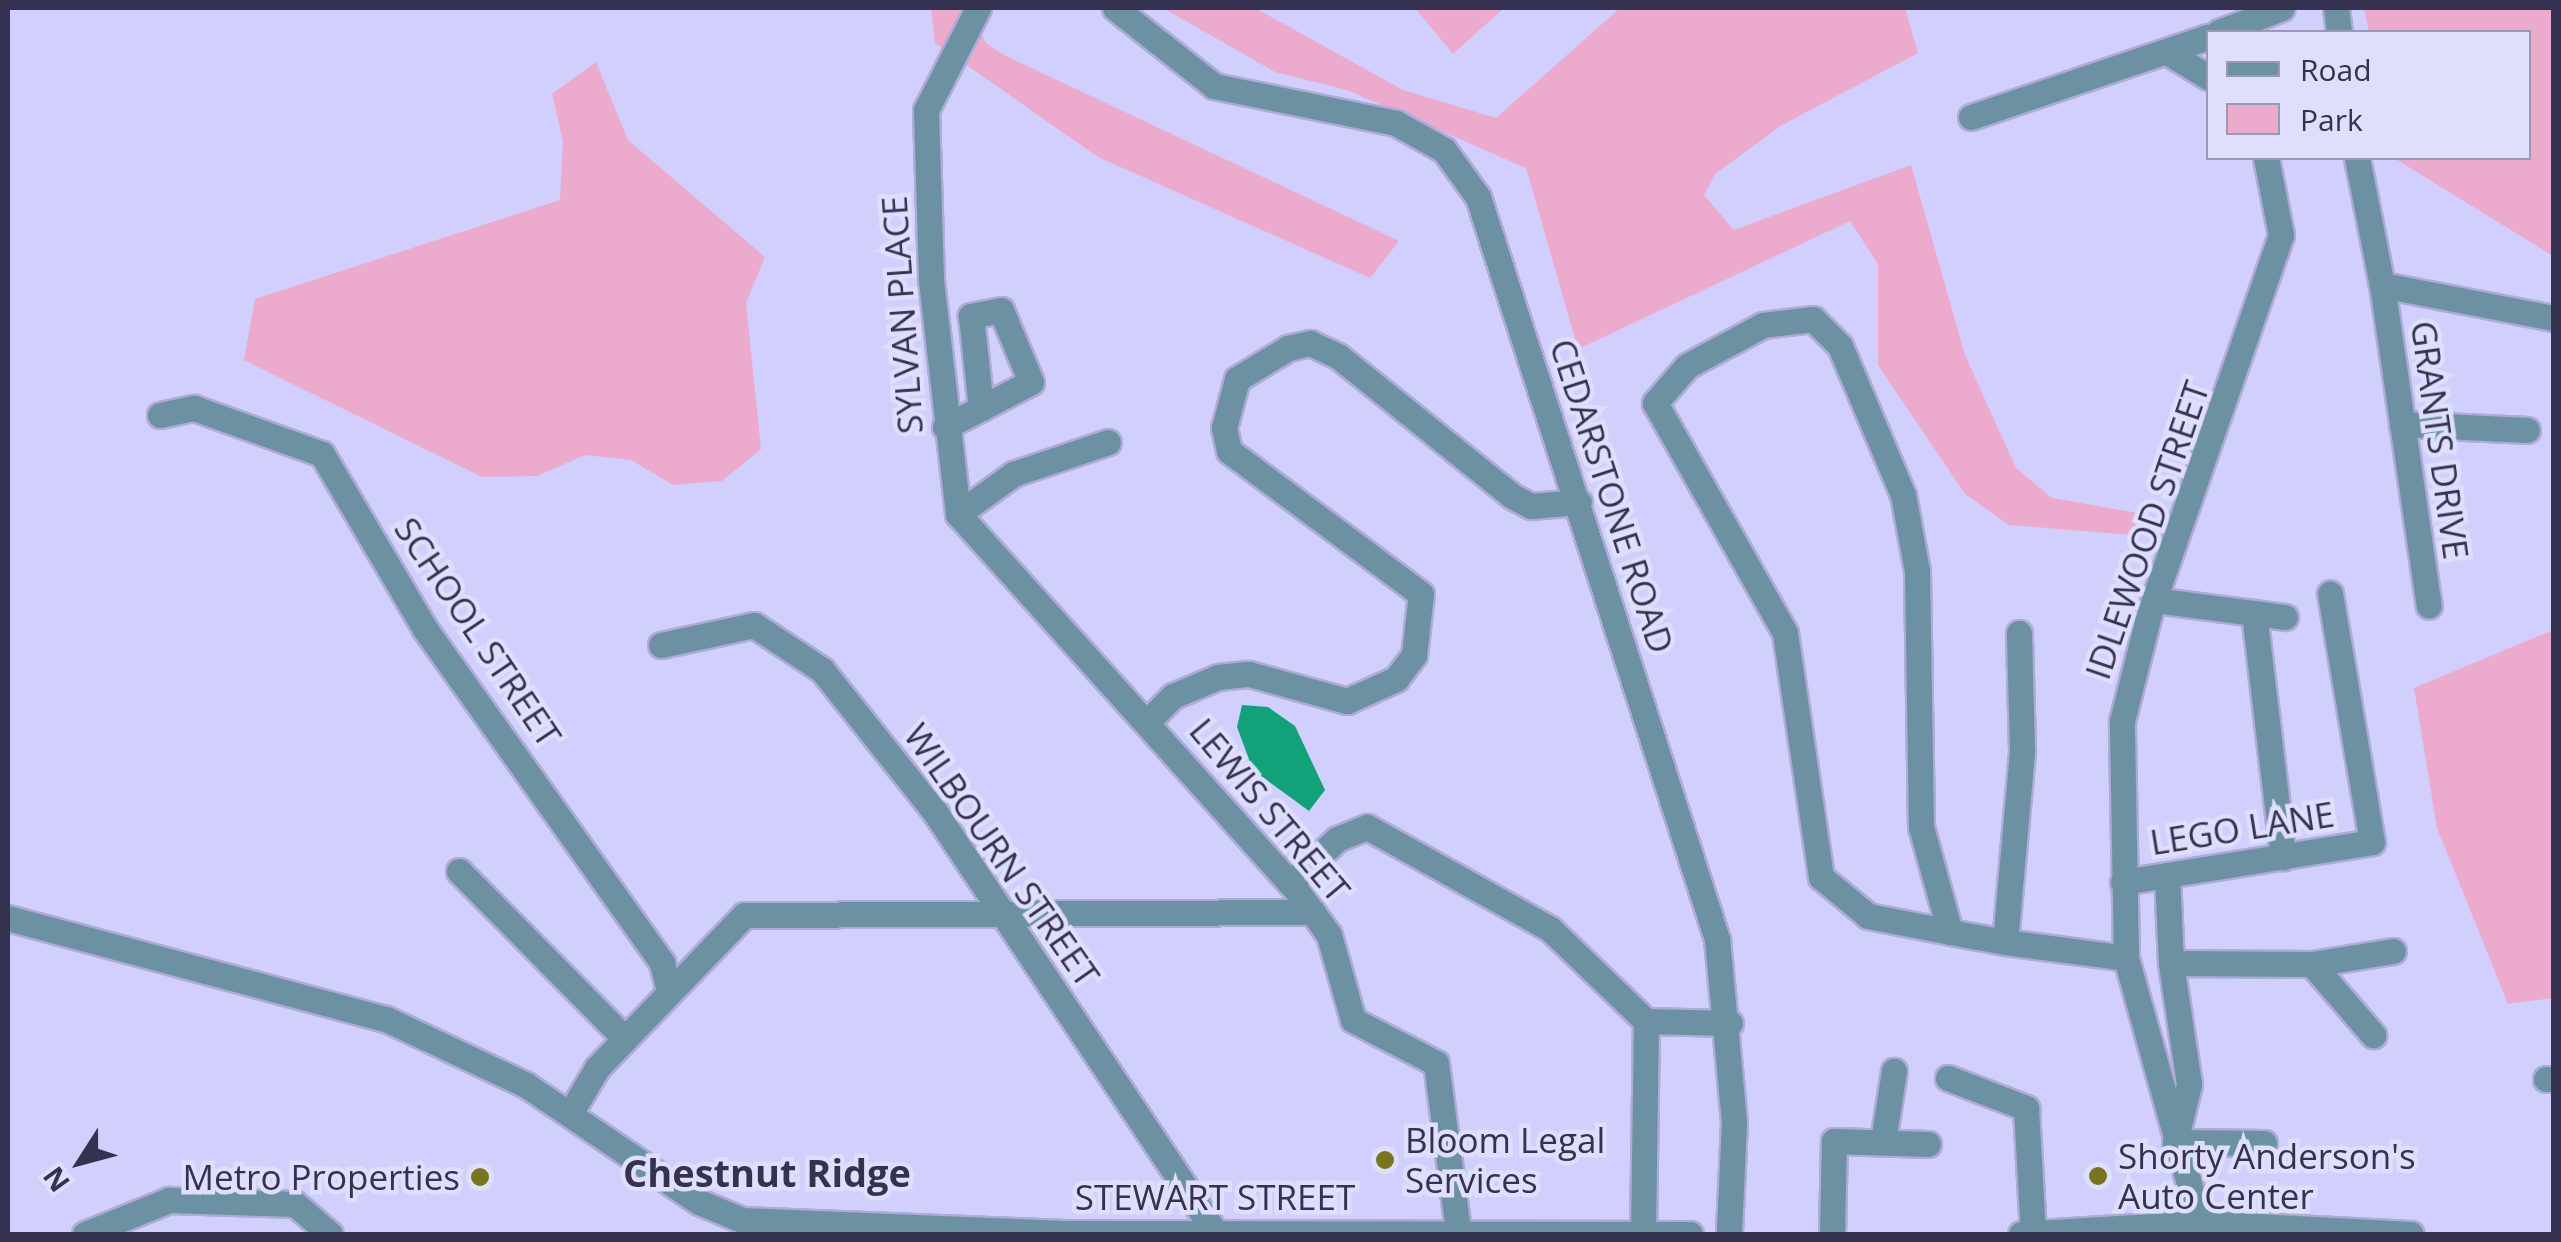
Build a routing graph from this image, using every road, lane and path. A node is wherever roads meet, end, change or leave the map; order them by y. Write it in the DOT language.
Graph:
graph roads {
  1 [pos="978,8"];
  2 [pos="1115,8"];
  3 [pos="2282,8"];
  4 [pos="2224,30"];
  5 [pos="2206,38"];
  6 [pos="2169,52"];
  7 [pos="2206,76"];
  8 [pos="1971,117"];
  9 [pos="2266,160"];
  10 [pos="2357,160"];
  11 [pos="2382,285"];
  12 [pos="2554,318"];
  13 [pos="981,408"];
  14 [pos="160,416"];
  15 [pos="2402,424"];
  16 [pos="944,427"];
  17 [pos="2527,430"];
  18 [pos="1108,442"];
  19 [pos="1579,502"];
  20 [pos="958,514"];
  21 [pos="2330,594"];
  22 [pos="2154,600"];
  23 [pos="2428,606"];
  24 [pos="2254,613"];
  25 [pos="2285,617"];
  26 [pos="2019,633"];
  27 [pos="661,645"];
  28 [pos="1149,720"];
  29 [pos="2283,857"];
  30 [pos="459,871"];
  31 [pos="2167,875"];
  32 [pos="2123,882"];
  33 [pos="1290,883"];
  34 [pos="1002,912"];
  35 [pos="1313,912"];
  36 [pos="8,918"];
  37 [pos="1950,932"];
  38 [pos="2005,942"];
  39 [pos="2393,951"];
  40 [pos="2126,958"];
  41 [pos="2171,963"];
  42 [pos="2312,964"];
  43 [pos="669,992"];
  44 [pos="1646,1021"];
  45 [pos="1730,1023"];
  46 [pos="2372,1035"];
  47 [pos="625,1039"];
  48 [pos="1894,1070"];
  49 [pos="1948,1078"];
  50 [pos="570,1112"];
  51 [pos="1883,1142"];
  52 [pos="2176,1142"];
  53 [pos="2264,1142"];
  54 [pos="1928,1144"];
  55 [pos="144,1222"];
  56 [pos="2200,1223"];
  57 [pos="742,1227"];
  58 [pos="1458,1231"];
  59 [pos="1216,1232"];
  60 [pos="1485,1233"];
  61 [pos="2078,1233"];
  62 [pos="85,1234"];
  63 [pos="330,1234"];
  64 [pos="1643,1234"];
  65 [pos="1690,1234"];
  66 [pos="1729,1234"];
  67 [pos="1832,1234"];
  68 [pos="2021,1234"];
  69 [pos="2033,1234"];
  70 [pos="2411,1234"];
  1 -- 16 [label="street, SYLVAN PLACE"];
  2 -- 19 [label="street, CEDARSTONE ROAD"];
  3 -- 4 [label="street"];
  5 -- 6 [label="street"];
  6 -- 7 [label="street"];
  6 -- 8 [label="street"];
  9 -- 22 [label="street, IDLEWOOD STREET"];
  10 -- 11 [label="street, GRANTS DRIVE"];
  11 -- 12 [label="street"];
  11 -- 15 [label="street, GRANTS DRIVE"];
  13 -- 16 [label="street"];
  14 -- 43 [label="street, SCHOOL STREET"];
  15 -- 17 [label="street"];
  15 -- 23 [label="street, GRANTS DRIVE"];
  16 -- 20 [label="street, SYLVAN PLACE"];
  18 -- 20 [label="street"];
  19 -- 28 [label="street"];
  19 -- 45 [label="street, CEDARSTONE ROAD"];
  20 -- 28 [label="street, LEWIS STREET"];
  21 -- 29 [label="street, LEGO LANE"];
  22 -- 24 [label="street"];
  22 -- 32 [label="street, IDLEWOOD STREET"];
  24 -- 25 [label="street"];
  24 -- 29 [label="street"];
  26 -- 38 [label="street"];
  27 -- 34 [label="street, WILBOURN STREET"];
  28 -- 33 [label="street, LEWIS STREET"];
  29 -- 31 [label="street, LEGO LANE"];
  30 -- 47 [label="street"];
  31 -- 32 [label="street, LEGO LANE"];
  31 -- 41 [label="street"];
  32 -- 40 [label="street, IDLEWOOD STREET"];
  33 -- 35 [label="street, LEWIS STREET"];
  33 -- 44 [label="street"];
  34 -- 35 [label="street"];
  34 -- 43 [label="street"];
  34 -- 59 [label="street, WILBOURN STREET"];
  35 -- 58 [label="street, LEWIS STREET"];
  36 -- 50 [label="street"];
  37 -- 37 [label="street"];
  37 -- 38 [label="street"];
  38 -- 40 [label="street"];
  39 -- 42 [label="street"];
  40 -- 52 [label="street, IDLEWOOD STREET"];
  41 -- 42 [label="street"];
  41 -- 52 [label="street"];
  42 -- 46 [label="street"];
  43 -- 47 [label="street"];
  44 -- 45 [label="street"];
  44 -- 64 [label="street"];
  45 -- 66 [label="street, CEDARSTONE ROAD"];
  47 -- 50 [label="street"];
  48 -- 51 [label="street"];
  49 -- 69 [label="street"];
  50 -- 57 [label="street"];
  51 -- 54 [label="street"];
  51 -- 67 [label="street"];
  52 -- 53 [label="street"];
  52 -- 56 [label="street, IDLEWOOD STREET"];
  55 -- 62 [label="street"];
  55 -- 63 [label="street"];
  56 -- 61 [label="street"];
  56 -- 70 [label="street"];
  57 -- 59 [label="street, STEWART STREET"];
  58 -- 59 [label="street, STEWART STREET"];
  58 -- 60 [label="street, STEWART STREET"];
  60 -- 64 [label="street, STEWART STREET"];
  61 -- 69 [label="street"];
  64 -- 65 [label="street, STEWART STREET"];
  68 -- 69 [label="street"];
}
